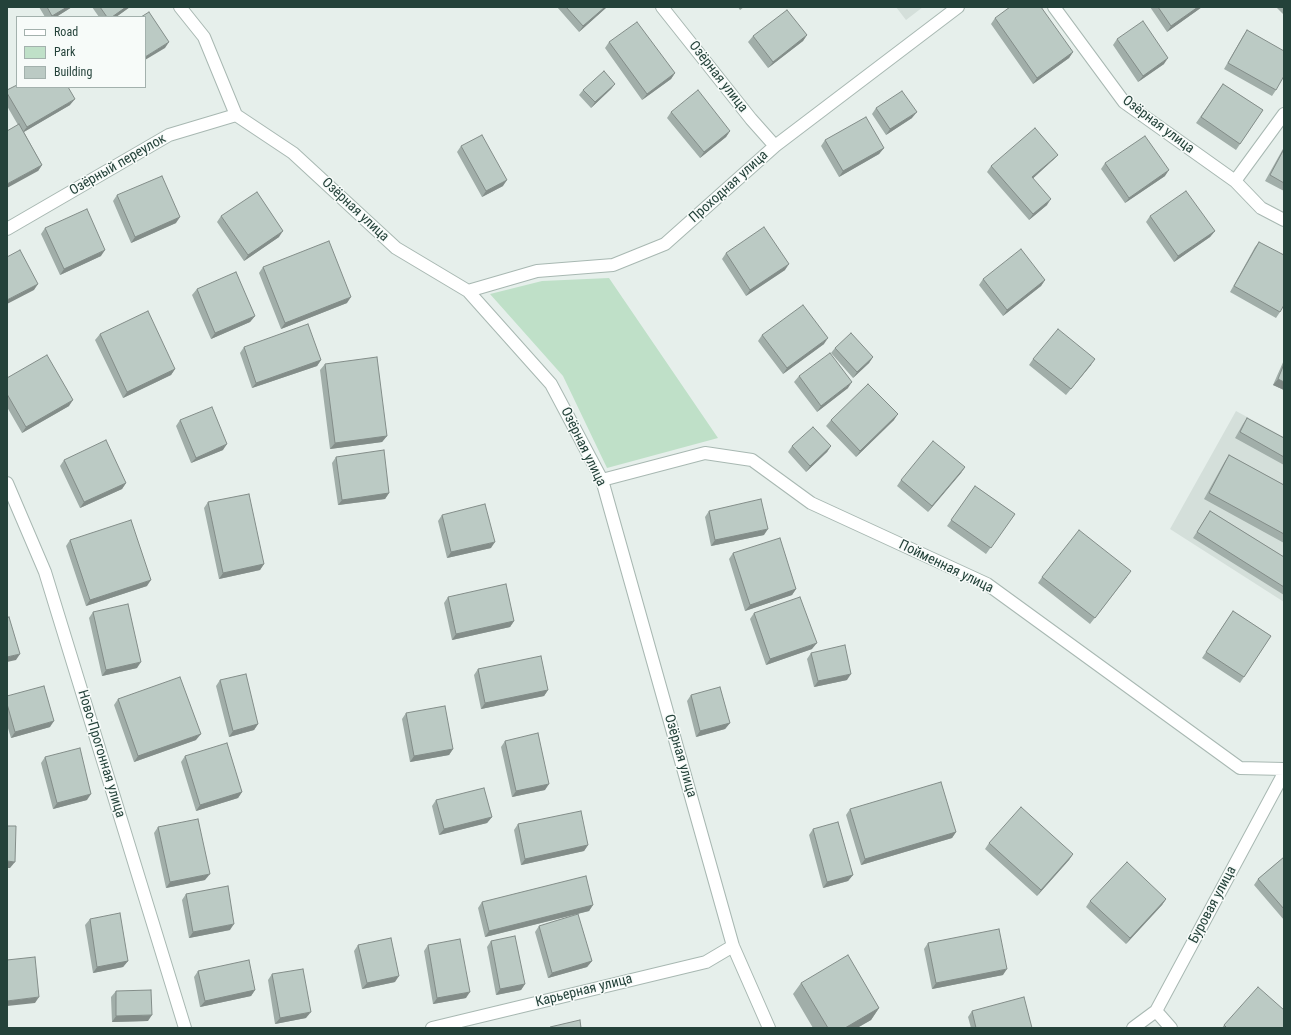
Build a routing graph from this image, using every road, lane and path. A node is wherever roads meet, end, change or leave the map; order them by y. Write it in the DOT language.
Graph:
graph roads {
  1 [pos="180,7"];
  2 [pos="662,7"];
  3 [pos="958,7"];
  4 [pos="1054,7"];
  5 [pos="1284,114"];
  6 [pos="236,115"];
  7 [pos="775,146"];
  8 [pos="1235,181"];
  9 [pos="1284,220"];
  10 [pos="7,229"];
  11 [pos="468,292"];
  12 [pos="602,480"];
  13 [pos="7,483"];
  14 [pos="1284,769"];
  15 [pos="1284,773"];
  16 [pos="734,946"];
  17 [pos="1156,1011"];
  18 [pos="185,1028"];
  19 [pos="432,1028"];
  20 [pos="769,1028"];
  21 [pos="1132,1028"];
  22 [pos="1171,1028"];
  1 -- 6 [label="street"];
  2 -- 7 [label="street, Озёрная улица"];
  3 -- 7 [label="street, Проходная улица"];
  4 -- 8 [label="street, Озёрная улица"];
  5 -- 8 [label="street"];
  6 -- 10 [label="street, Озёрный переулок"];
  6 -- 11 [label="street, Озёрная улица"];
  7 -- 11 [label="street, Проходная улица"];
  8 -- 9 [label="street, Озёрная улица"];
  11 -- 12 [label="street, Озёрная улица"];
  12 -- 14 [label="street, Пойменная улица"];
  12 -- 16 [label="street, Озёрная улица"];
  13 -- 18 [label="street, Ново-Прогонная улица"];
  15 -- 17 [label="street, Буровая улица"];
  16 -- 19 [label="street, Карьерная улица"];
  16 -- 20 [label="street, Озёрная улица"];
  17 -- 21 [label="street, Буровая улица"];
  17 -- 22 [label="street"];
}
